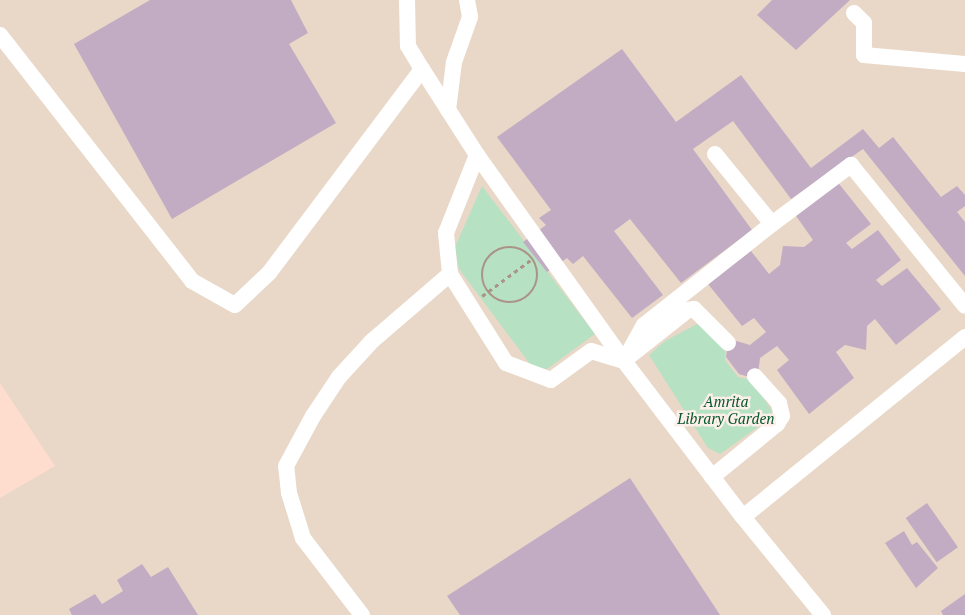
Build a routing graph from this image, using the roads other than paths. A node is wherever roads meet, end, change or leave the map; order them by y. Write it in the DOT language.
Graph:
graph roads {
  1 [pos="407,0"];
  2 [pos="467,0"];
  3 [pos="854,13"];
  4 [pos="0,35"];
  5 [pos="965,64"];
  6 [pos="422,69"];
  7 [pos="448,110"];
  8 [pos="715,154"];
  9 [pos="477,156"];
  10 [pos="772,224"];
  11 [pos="450,274"];
  12 [pos="965,306"];
  13 [pos="965,337"];
  14 [pos="728,343"];
  15 [pos="624,361"];
  16 [pos="755,376"];
  17 [pos="712,477"];
  18 [pos="743,517"];
  19 [pos="362,615"];
  20 [pos="823,615"];
  1 -- 6 [label="street"];
  2 -- 7 [label="street"];
  3 -- 5 [label="street"];
  4 -- 6 [label="street"];
  6 -- 7 [label="street"];
  7 -- 9 [label="street"];
  8 -- 10 [label="street"];
  9 -- 11 [label="street"];
  9 -- 15 [label="street"];
  10 -- 12 [label="street"];
  10 -- 15 [label="street"];
  11 -- 15 [label="street"];
  11 -- 19 [label="street"];
  13 -- 18 [label="street"];
  14 -- 15 [label="street"];
  15 -- 17 [label="street"];
  16 -- 17 [label="street"];
  17 -- 18 [label="street"];
  18 -- 20 [label="street"];
}
